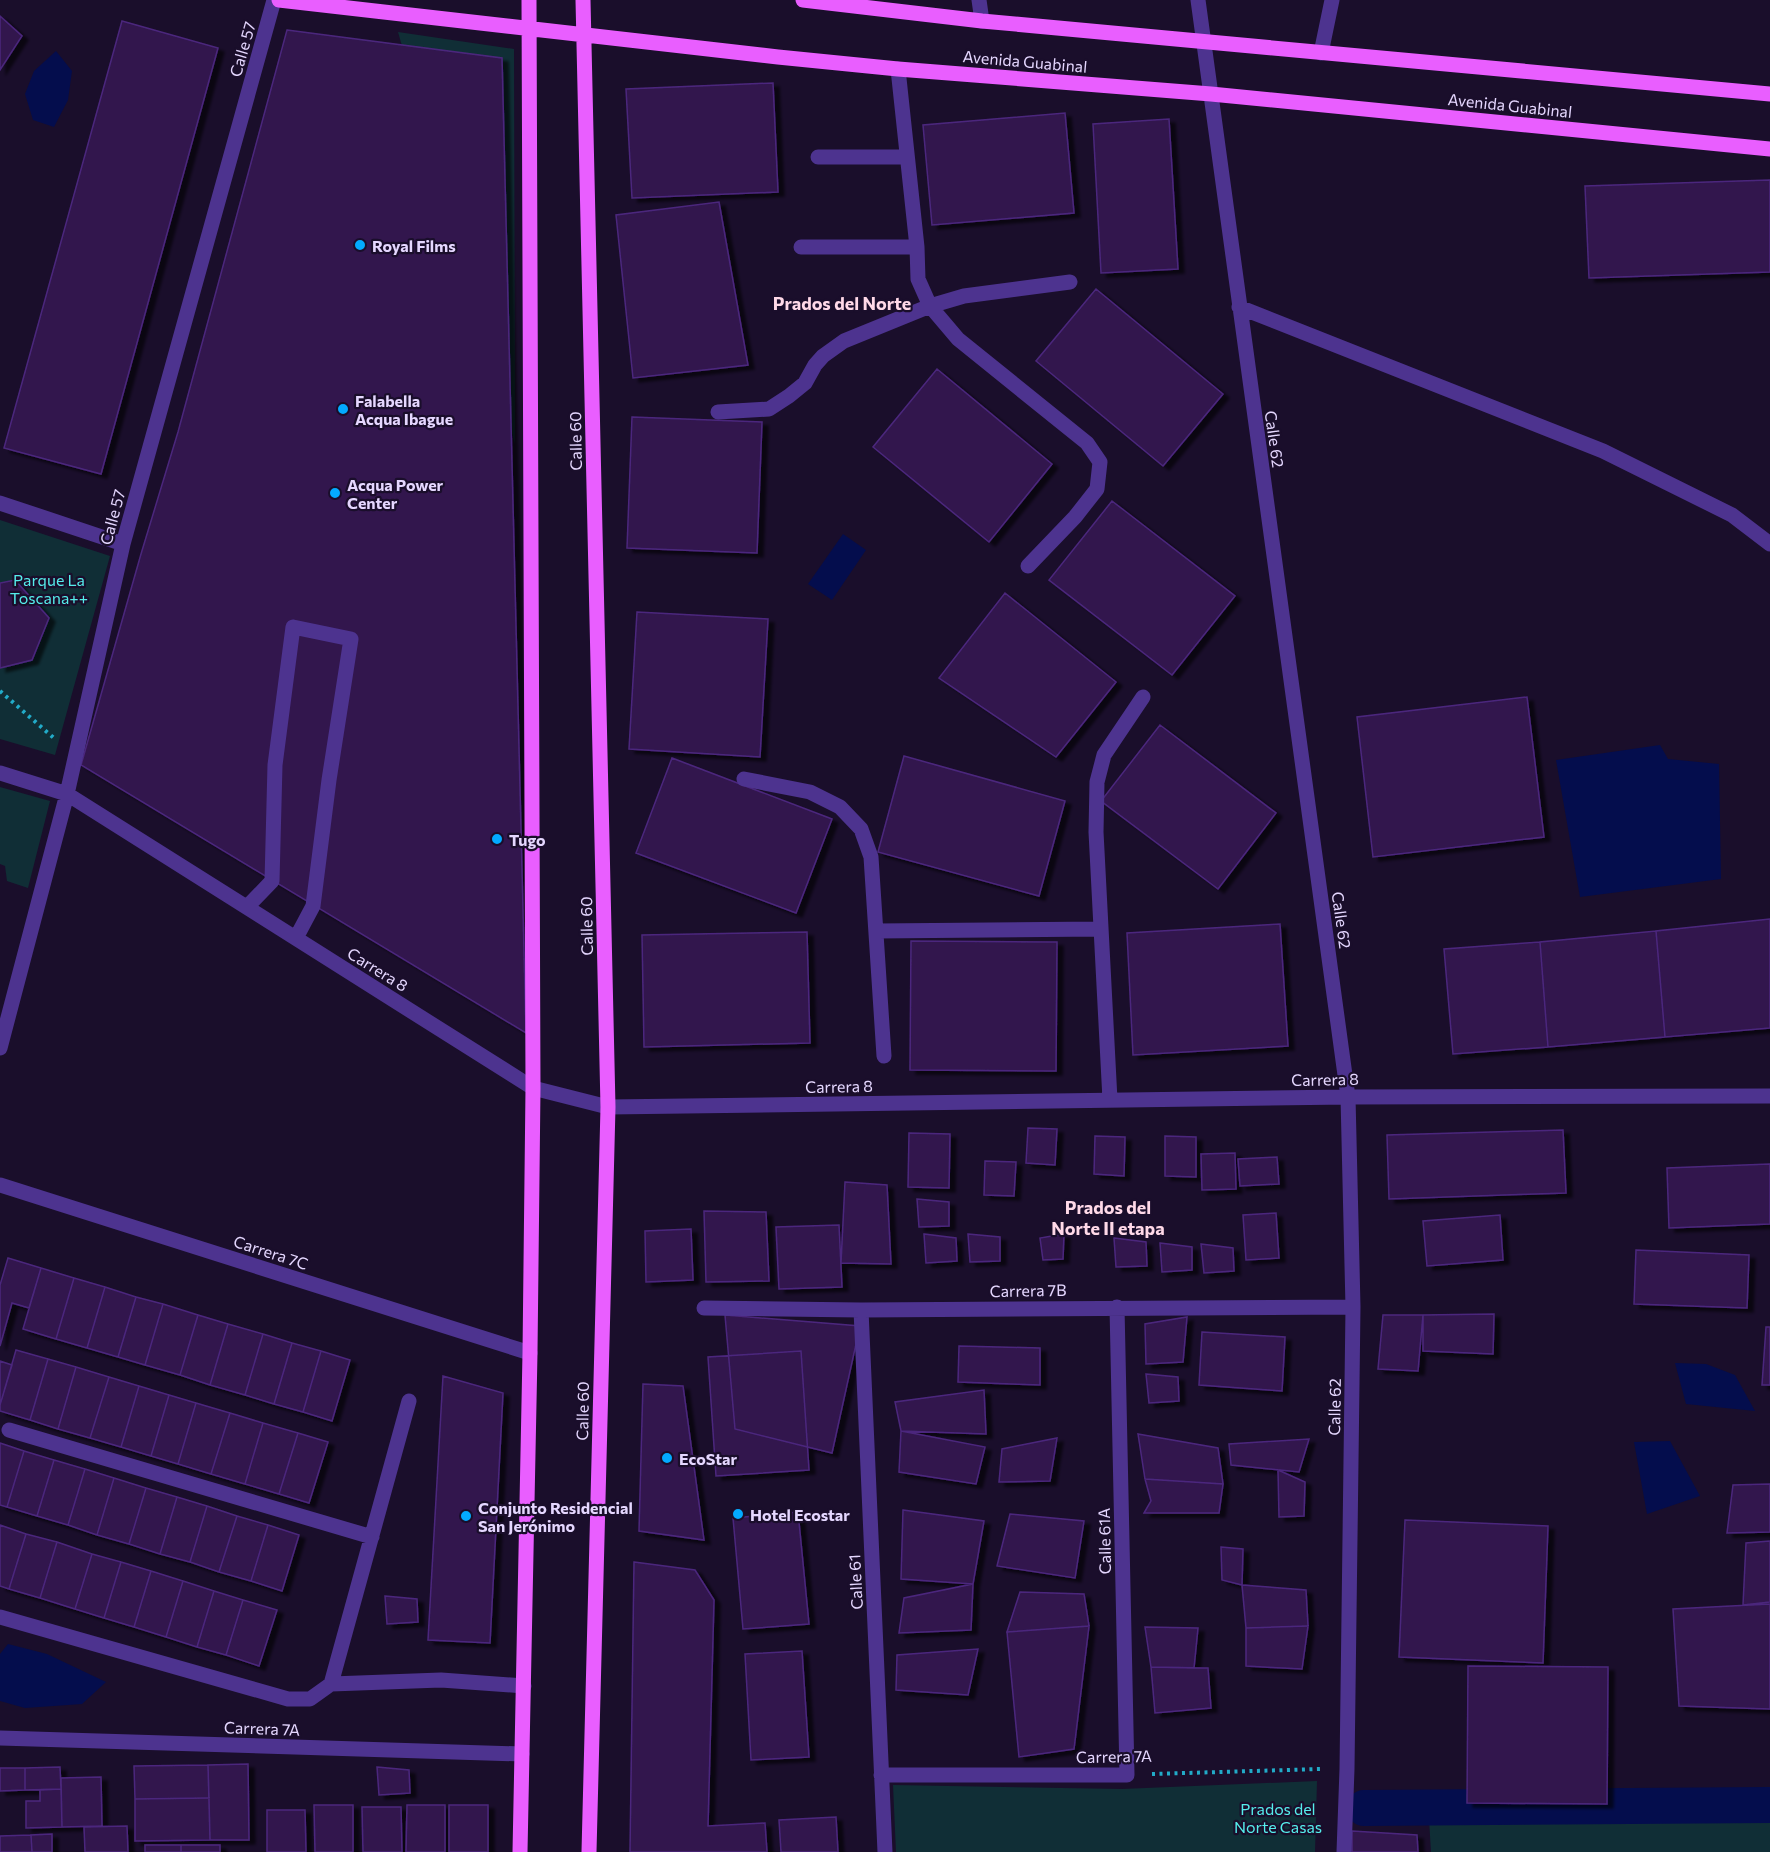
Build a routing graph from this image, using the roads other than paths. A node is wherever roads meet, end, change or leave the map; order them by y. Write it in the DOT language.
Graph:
graph roads {
  1 [pos="274,0"];
  2 [pos="279,0"];
  3 [pos="529,0"];
  4 [pos="583,0"];
  5 [pos="802,0"];
  6 [pos="979,0"];
  7 [pos="1198,0"];
  8 [pos="1332,0"];
  9 [pos="982,21"];
  10 [pos="529,29"];
  11 [pos="584,35"];
  12 [pos="1204,42"];
  13 [pos="1321,53"];
  14 [pos="898,69"];
  15 [pos="1211,94"];
  16 [pos="1770,94"];
  17 [pos="1770,149"];
  18 [pos="818,157"];
  19 [pos="906,157"];
  20 [pos="801,247"];
  21 [pos="917,247"];
  22 [pos="1070,282"];
  23 [pos="930,306"];
  24 [pos="1239,308"];
  25 [pos="718,412"];
  26 [pos="0,503"];
  27 [pos="123,544"];
  28 [pos="1770,544"];
  29 [pos="1028,566"];
  30 [pos="1143,697"];
  31 [pos="0,773"];
  32 [pos="744,778"];
  33 [pos="67,794"];
  34 [pos="247,907"];
  35 [pos="1101,929"];
  36 [pos="877,931"];
  37 [pos="296,938"];
  38 [pos="0,1048"];
  39 [pos="884,1056"];
  40 [pos="533,1088"];
  41 [pos="1770,1096"];
  42 [pos="1348,1097"];
  43 [pos="1110,1100"];
  44 [pos="608,1107"];
  45 [pos="0,1185"];
  46 [pos="1117,1307"];
  47 [pos="1353,1307"];
  48 [pos="704,1308"];
  49 [pos="861,1310"];
  50 [pos="530,1353"];
  51 [pos="409,1401"];
  52 [pos="9,1430"];
  53 [pos="372,1538"];
  54 [pos="0,1617"];
  55 [pos="331,1684"];
  56 [pos="524,1686"];
  57 [pos="0,1738"];
  58 [pos="522,1754"];
  59 [pos="881,1775"];
  60 [pos="1127,1775"];
  61 [pos="520,1852"];
  62 [pos="589,1852"];
  63 [pos="885,1852"];
  64 [pos="1344,1852"];
  1 -- 27 [label="street, Calle 57"];
  2 -- 10 [label="main road, Avenida Guabinal"];
  3 -- 10 [label="main road"];
  4 -- 11 [label="main road, Calle 60"];
  5 -- 9 [label="main road, Avenida Guabinal"];
  6 -- 9 [label="street"];
  7 -- 12 [label="street, Calle 62"];
  8 -- 13 [label="street"];
  9 -- 12 [label="main road, Avenida Guabinal"];
  10 -- 11 [label="main road, Avenida Guabinal"];
  10 -- 40 [label="main road"];
  11 -- 14 [label="main road, Avenida Guabinal"];
  11 -- 44 [label="main road, Calle 60"];
  12 -- 13 [label="main road, Avenida Guabinal"];
  12 -- 15 [label="street, Calle 62"];
  13 -- 16 [label="main road, Avenida Guabinal"];
  14 -- 15 [label="main road, Avenida Guabinal"];
  14 -- 19 [label="street"];
  15 -- 17 [label="main road, Avenida Guabinal"];
  15 -- 24 [label="street, Calle 62"];
  18 -- 19 [label="street"];
  19 -- 21 [label="street"];
  20 -- 21 [label="street"];
  21 -- 23 [label="street"];
  22 -- 23 [label="street"];
  23 -- 25 [label="street"];
  23 -- 29 [label="street"];
  24 -- 28 [label="street"];
  24 -- 42 [label="street, Calle 62"];
  26 -- 27 [label="street"];
  27 -- 33 [label="street, Calle 57"];
  30 -- 35 [label="street"];
  31 -- 33 [label="street, Carrera 8"];
  32 -- 36 [label="street"];
  33 -- 34 [label="street, Carrera 8"];
  33 -- 38 [label="street, Calle 57"];
  34 -- 37 [label="street, Carrera 8"];
  34 -- 37 [label="street"];
  35 -- 36 [label="street"];
  35 -- 43 [label="street"];
  36 -- 39 [label="street"];
  37 -- 40 [label="street, Carrera 8"];
  40 -- 44 [label="street, Carrera 8"];
  40 -- 50 [label="main road"];
  41 -- 42 [label="street, Carrera 8"];
  42 -- 43 [label="street, Carrera 8"];
  42 -- 47 [label="street, Calle 62"];
  43 -- 44 [label="street, Carrera 8"];
  44 -- 62 [label="main road, Calle 60"];
  45 -- 50 [label="street, Carrera 7C"];
  46 -- 47 [label="street, Carrera 7B"];
  46 -- 49 [label="street, Carrera 7B"];
  46 -- 60 [label="street, Calle 61A"];
  47 -- 64 [label="street, Calle 62"];
  48 -- 49 [label="street, Carrera 7B"];
  49 -- 59 [label="street, Calle 61"];
  50 -- 56 [label="main road"];
  51 -- 53 [label="street"];
  52 -- 53 [label="street"];
  53 -- 55 [label="street"];
  54 -- 55 [label="street"];
  55 -- 56 [label="street"];
  56 -- 58 [label="main road"];
  57 -- 58 [label="street, Carrera 7A"];
  58 -- 61 [label="main road"];
  59 -- 60 [label="street, Carrera 7A"];
  59 -- 63 [label="street, Calle 61"];
}
